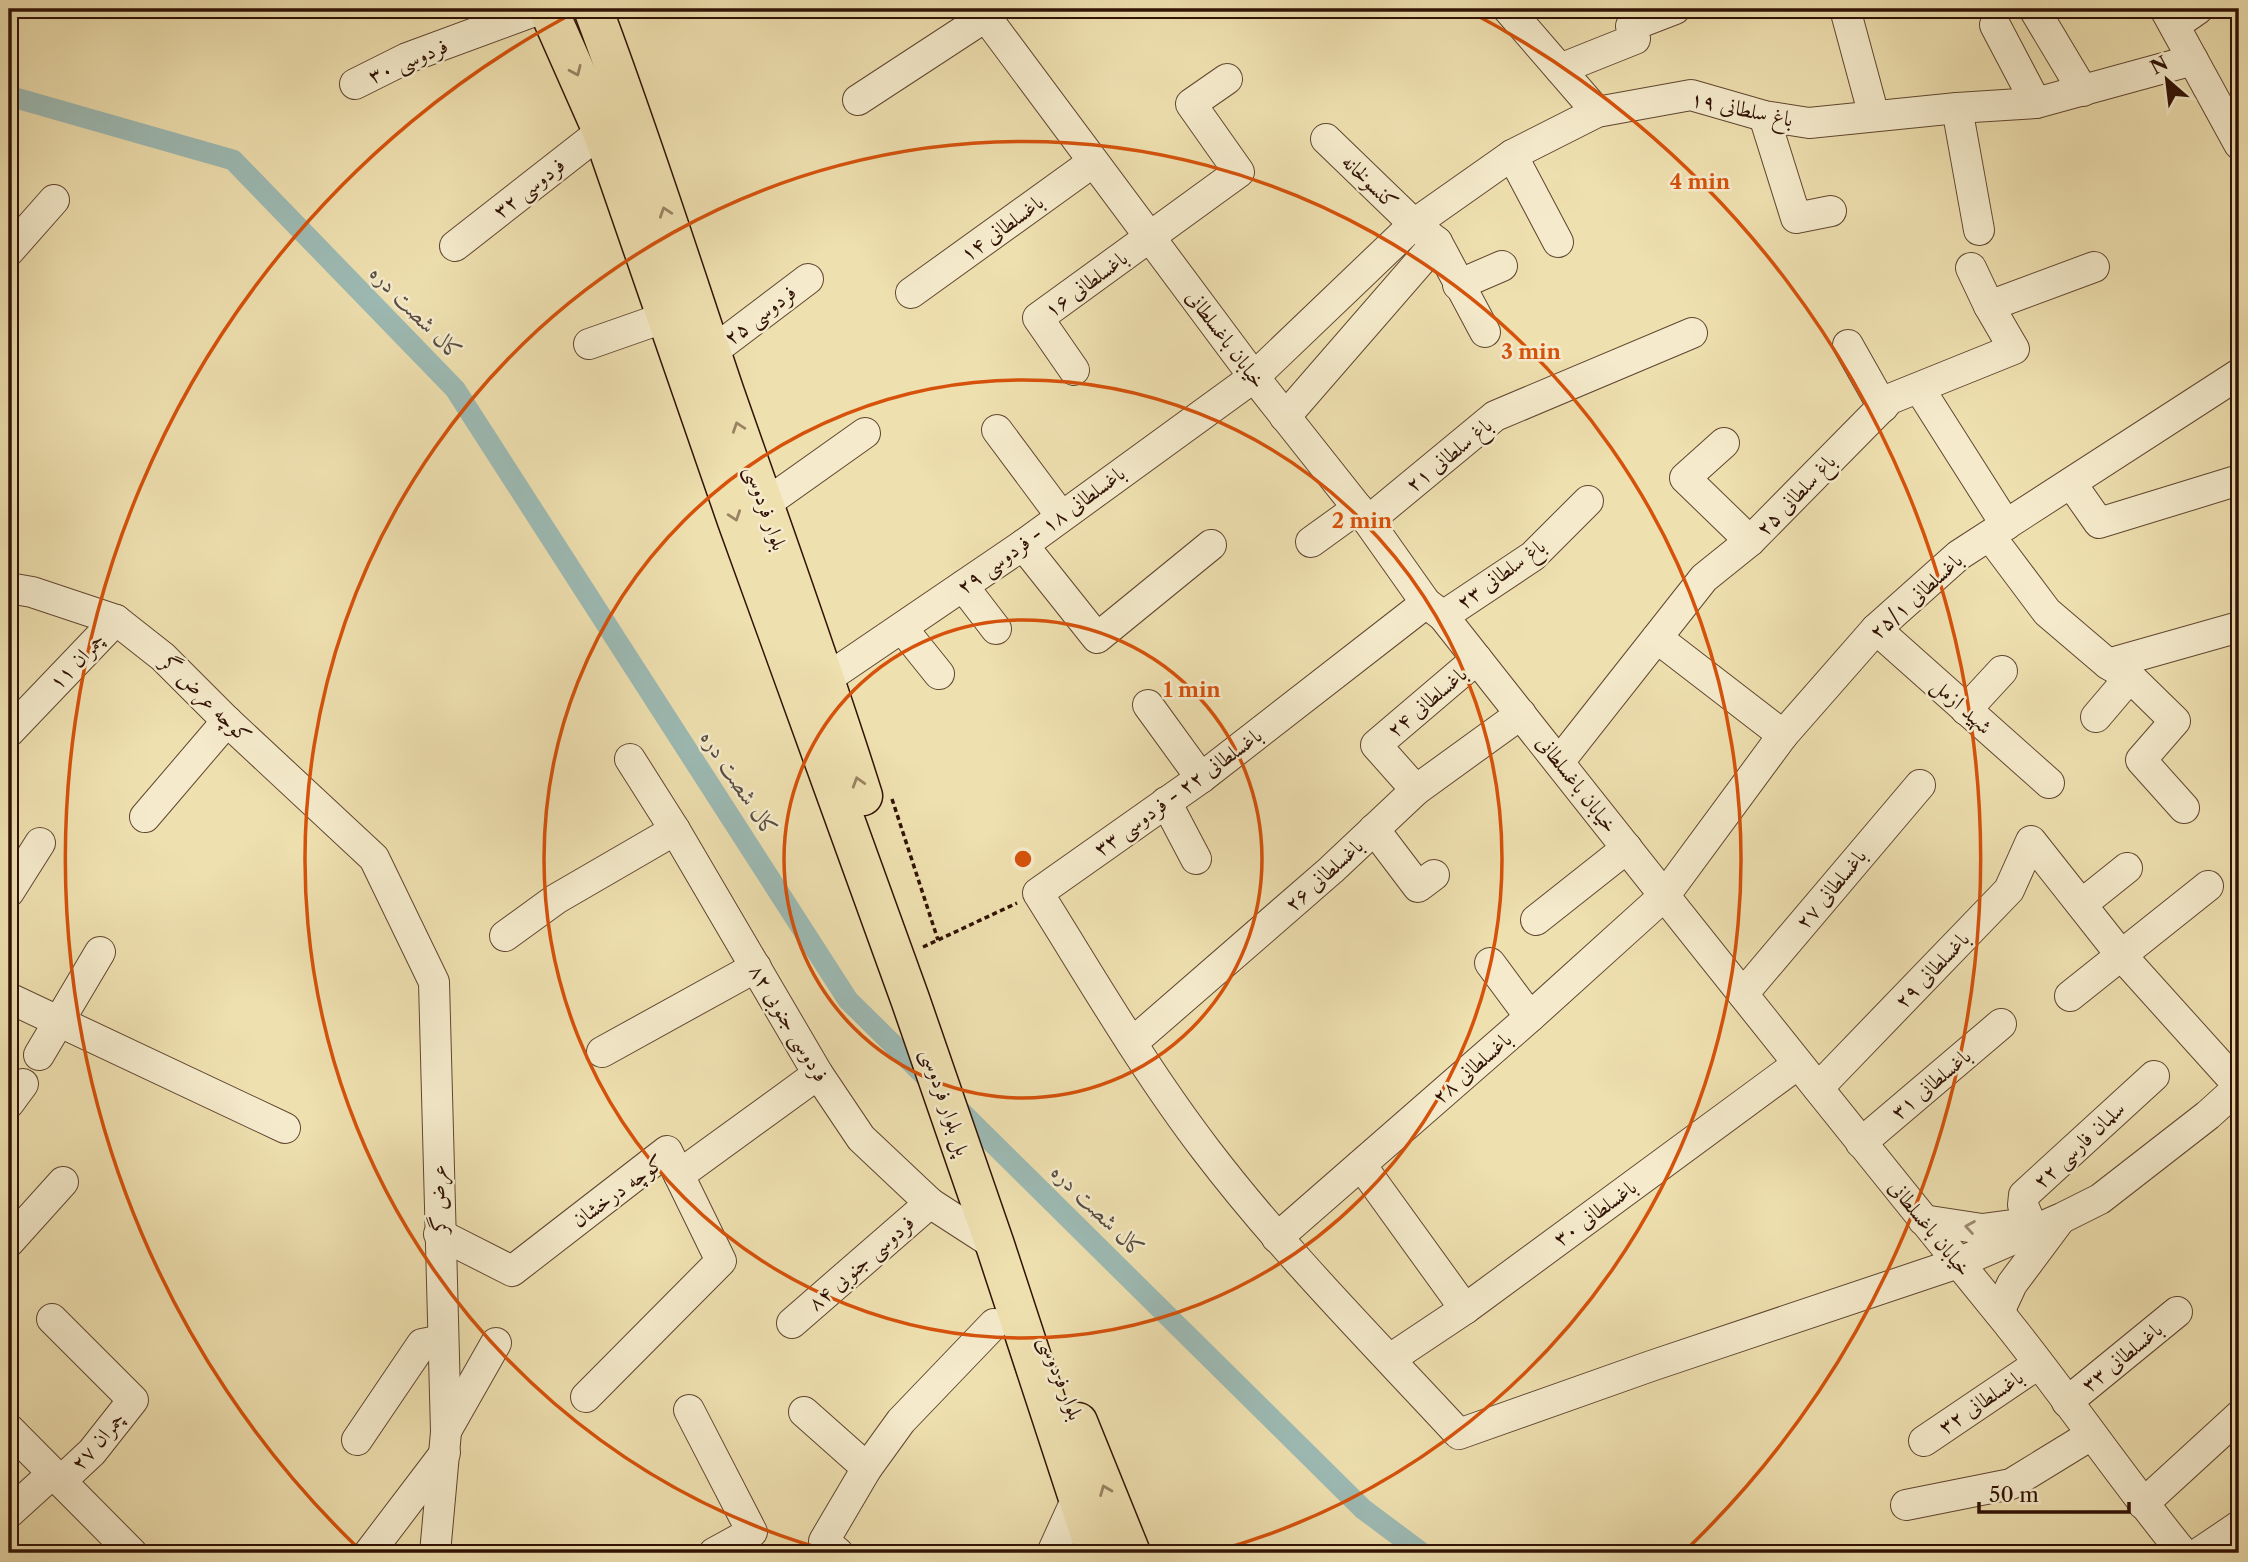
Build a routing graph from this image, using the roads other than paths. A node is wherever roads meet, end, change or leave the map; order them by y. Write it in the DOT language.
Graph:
graph roads {
  1 [pos="540,9"];
  2 [pos="548,9"];
  3 [pos="593,9"];
  4 [pos="1508,9"];
  5 [pos="1675,9"];
  6 [pos="1845,9"];
  7 [pos="2034,9"];
  8 [pos="983,13"];
  9 [pos="2179,14"];
  10 [pos="1995,25"];
  11 [pos="2193,60"];
  12 [pos="1560,69"];
  13 [pos="1227,79"];
  14 [pos="355,84"];
  15 [pos="2083,91"];
  16 [pos="858,100"];
  17 [pos="2036,103"];
  18 [pos="1956,108"];
  19 [pos="1597,112"];
  20 [pos="1764,116"];
  21 [pos="1874,116"];
  22 [pos="602,131"];
  23 [pos="1326,139"];
  24 [pos="2239,144"];
  25 [pos="1512,155"];
  26 [pos="1093,162"];
  27 [pos="54,200"];
  28 [pos="1831,211"];
  29 [pos="1979,230"];
  30 [pos="1425,233"];
  31 [pos="1150,237"];
  32 [pos="1558,242"];
  33 [pos="455,246"];
  34 [pos="9,251"];
  35 [pos="1502,266"];
  36 [pos="2094,267"];
  37 [pos="1971,268"];
  38 [pos="808,279"];
  39 [pos="1458,285"];
  40 [pos="911,293"];
  41 [pos="1989,306"];
  42 [pos="1485,332"];
  43 [pos="1692,333"];
  44 [pos="589,344"];
  45 [pos="1848,345"];
  46 [pos="696,353"];
  47 [pos="1074,370"];
  48 [pos="2239,374"];
  49 [pos="1254,377"];
  50 [pos="1919,388"];
  51 [pos="1883,407"];
  52 [pos="1285,417"];
  53 [pos="996,430"];
  54 [pos="865,433"];
  55 [pos="1724,443"];
  56 [pos="2239,480"];
  57 [pos="2071,483"];
  58 [pos="1588,501"];
  59 [pos="765,504"];
  60 [pos="1363,515"];
  61 [pos="1060,516"];
  62 [pos="1998,531"];
  63 [pos="1750,541"];
  64 [pos="1311,542"];
  65 [pos="1023,545"];
  66 [pos="1211,545"];
  67 [pos="963,586"];
  68 [pos="9,588"];
  69 [pos="1435,609"];
  70 [pos="116,620"];
  71 [pos="2239,627"];
  72 [pos="902,628"];
  73 [pos="996,629"];
  74 [pos="1876,629"];
  75 [pos="1657,638"];
  76 [pos="1477,659"];
  77 [pos="2119,670"];
  78 [pos="2001,671"];
  79 [pos="939,674"];
  80 [pos="826,679"];
  81 [pos="1148,705"];
  82 [pos="1966,710"];
  83 [pos="1521,714"];
  84 [pos="2096,717"];
  85 [pos="227,720"];
  86 [pos="9,733"];
  87 [pos="1783,735"];
  88 [pos="630,759"];
  89 [pos="1559,762"];
  90 [pos="1201,778"];
  91 [pos="2049,783"];
  92 [pos="1920,785"];
  93 [pos="1416,790"];
  94 [pos="1166,802"];
  95 [pos="2184,808"];
  96 [pos="145,817"];
  97 [pos="1374,829"];
  98 [pos="675,830"];
  99 [pos="40,843"];
  100 [pos="1627,848"];
  101 [pos="374,858"];
  102 [pos="1196,859"];
  103 [pos="2127,868"];
  104 [pos="1434,875"];
  105 [pos="2208,886"];
  106 [pos="9,892"];
  107 [pos="1665,895"];
  108 [pos="2082,904"];
  109 [pos="1536,920"];
  110 [pos="505,936"];
  111 [pos="100,952"];
  112 [pos="2121,955"];
  113 [pos="1490,963"];
  114 [pos="756,967"];
  115 [pos="1743,994"];
  116 [pos="2070,996"];
  117 [pos="9,998"];
  118 [pos="920,1005"];
  119 [pos="1530,1017"];
  120 [pos="58,1022"];
  121 [pos="2001,1024"];
  122 [pos="1132,1043"];
  123 [pos="602,1052"];
  124 [pos="39,1055"];
  125 [pos="1798,1064"];
  126 [pos="818,1074"];
  127 [pos="2154,1076"];
  128 [pos="2239,1087"];
  129 [pos="1818,1088"];
  130 [pos="285,1128"];
  131 [pos="1861,1143"];
  132 [pos="1361,1165"];
  133 [pos="679,1175"];
  134 [pos="63,1182"];
  135 [pos="930,1203"];
  136 [pos="987,1204"];
  137 [pos="2062,1218"];
  138 [pos="1923,1220"];
  139 [pos="2030,1222"];
  140 [pos="439,1234"];
  141 [pos="1277,1238"];
  142 [pos="9,1242"];
  143 [pos="995,1245"];
  144 [pos="1958,1263"];
  145 [pos="1465,1308"];
  146 [pos="1999,1312"];
  147 [pos="2177,1312"];
  148 [pos="52,1319"];
  149 [pos="792,1324"];
  150 [pos="994,1324"];
  151 [pos="443,1340"];
  152 [pos="496,1343"];
  153 [pos="1390,1359"];
  154 [pos="2038,1364"];
  155 [pos="586,1397"];
  156 [pos="2067,1402"];
  157 [pos="690,1410"];
  158 [pos="804,1412"];
  159 [pos="2239,1416"];
  160 [pos="9,1429"];
  161 [pos="2091,1435"];
  162 [pos="357,1440"];
  163 [pos="1924,1441"];
  164 [pos="445,1442"];
  165 [pos="867,1468"];
  166 [pos="57,1478"];
  167 [pos="1077,1497"];
  168 [pos="2143,1504"];
  169 [pos="1906,1505"];
  170 [pos="9,1513"];
  171 [pos="2239,1526"];
  172 [pos="132,1553"];
  173 [pos="369,1553"];
  174 [pos="435,1553"];
  175 [pos="714,1553"];
  176 [pos="838,1553"];
  177 [pos="1052,1553"];
  178 [pos="1096,1553"];
  179 [pos="1131,1553"];
  180 [pos="2183,1553"];
  181 [pos="2199,1553"];
  1 -- 14 [label="street, فردوسی ۳۰"];
  2 -- 22 [label="main road, بلوار فردوسی, one-way"];
  46 -- 3 [label="main road, بلوار فردوسی, one-way"];
  4 -- 12 [label="street"];
  5 -- 12 [label="street"];
  6 -- 21 [label="street"];
  7 -- 15 [label="street"];
  8 -- 16 [label="street"];
  8 -- 26 [label="street, خیابان باغسلطانی"];
  9 -- 11 [label="street"];
  10 -- 17 [label="street"];
  11 -- 15 [label="street, باغ سلطانی ۱۹"];
  11 -- 24 [label="street"];
  12 -- 19 [label="street"];
  13 -- 31 [label="street"];
  15 -- 17 [label="street, باغ سلطانی ۱۹"];
  17 -- 18 [label="street, باغ سلطانی ۱۹"];
  18 -- 21 [label="street, باغ سلطانی ۱۹"];
  18 -- 29 [label="street"];
  19 -- 20 [label="street, باغ سلطانی ۱۹"];
  19 -- 25 [label="street, باغ سلطانی ۱۹"];
  20 -- 21 [label="street, باغ سلطانی ۱۹"];
  20 -- 28 [label="street"];
  22 -- 33 [label="street, فردوسی ۳۲"];
  22 -- 46 [label="main road, بلوار فردوسی"];
  23 -- 30 [label="street, کنسولخانه"];
  25 -- 30 [label="street, باغ سلطانی ۱۹"];
  25 -- 32 [label="street"];
  26 -- 31 [label="street, خیابان باغسلطانی"];
  26 -- 40 [label="street, باغسلطانی ۱۴"];
  27 -- 34 [label="street"];
  30 -- 39 [label="street, کنسولخانه"];
  30 -- 49 [label="street, باغ سلطانی ۱۹"];
  30 -- 52 [label="street"];
  31 -- 47 [label="street, باغسلطانی ۱۶"];
  31 -- 49 [label="street, خیابان باغسلطانی"];
  35 -- 39 [label="street"];
  36 -- 41 [label="street"];
  37 -- 41 [label="street, باغ سلطانی ۲۵"];
  38 -- 46 [label="street, فردوسی ۲۵"];
  39 -- 42 [label="street, کنسولخانه"];
  41 -- 50 [label="street, باغ سلطانی ۲۵"];
  43 -- 60 [label="street, باغ سلطانی ۲۱"];
  44 -- 46 [label="street, فردوسی ۲۵"];
  45 -- 51 [label="street"];
  59 -- 46 [label="main road, بلوار فردوسی, one-way"];
  46 -- 118 [label="main road, بلوار فردوسی, one-way"];
  48 -- 57 [label="street, باغسلطانی ۲۵/۱"];
  49 -- 52 [label="street, خیابان باغسلطانی"];
  49 -- 61 [label="street, باغسلطانی ۱۸ - فردوسی ۲۹"];
  50 -- 51 [label="street, باغ سلطانی ۲۵"];
  50 -- 62 [label="street"];
  51 -- 63 [label="street, باغ سلطانی ۲۵"];
  52 -- 60 [label="street, خیابان باغسلطانی"];
  53 -- 61 [label="street"];
  54 -- 59 [label="street"];
  55 -- 63 [label="street"];
  56 -- 57 [label="street"];
  57 -- 62 [label="street, باغسلطانی ۲۵/۱"];
  58 -- 69 [label="street, باغ سلطانی ۲۳"];
  59 -- 80 [label="main road, بلوار فردوسی"];
  60 -- 64 [label="street, باغ سلطانی ۲۱"];
  60 -- 69 [label="street, خیابان باغسلطانی"];
  61 -- 65 [label="street, باغسلطانی ۱۸ - فردوسی ۲۹"];
  62 -- 74 [label="street, باغسلطانی ۲۵/۱"];
  62 -- 77 [label="street"];
  63 -- 75 [label="street, باغ سلطانی ۲۵"];
  65 -- 66 [label="street"];
  65 -- 67 [label="street, باغسلطانی ۱۸ - فردوسی ۲۹"];
  67 -- 72 [label="street, باغسلطانی ۱۸ - فردوسی ۲۹"];
  67 -- 73 [label="street"];
  68 -- 70 [label="street, کوچه عرض گر"];
  69 -- 76 [label="street, خیابان باغسلطانی"];
  69 -- 90 [label="street, باغسلطانی ۲۲ - فردوسی ۳۳"];
  70 -- 85 [label="street, کوچه عرض گر"];
  70 -- 86 [label="street, چمران ۱۱"];
  71 -- 77 [label="street"];
  72 -- 79 [label="street"];
  72 -- 80 [label="street, باغسلطانی ۱۸ - فردوسی ۲۹"];
  74 -- 82 [label="street, شهید ازمل"];
  74 -- 87 [label="street, باغسلطانی ۲۵/۱"];
  75 -- 87 [label="street"];
  75 -- 89 [label="street, باغ سلطانی ۲۵"];
  76 -- 83 [label="street, خیابان باغسلطانی"];
  76 -- 93 [label="street, باغسلطانی ۲۴"];
  77 -- 84 [label="street"];
  77 -- 95 [label="street"];
  78 -- 82 [label="street"];
  118 -- 80 [label="main road, بلوار فردوسی, one-way"];
  81 -- 90 [label="street"];
  82 -- 91 [label="street, شهید ازمل"];
  83 -- 89 [label="street, خیابان باغسلطانی"];
  83 -- 93 [label="street, باغسلطانی ۲۶"];
  85 -- 96 [label="street"];
  85 -- 101 [label="street, کوچه عرض گر"];
  87 -- 107 [label="street, باغسلطانی ۲۵/۱"];
  88 -- 98 [label="street, فردوسی جنوبی ۸۲"];
  89 -- 100 [label="street, خیابان باغسلطانی"];
  90 -- 94 [label="street, باغسلطانی ۲۲ - فردوسی ۳۳"];
  92 -- 115 [label="street, باغسلطانی ۲۷"];
  93 -- 97 [label="street, باغسلطانی ۲۶"];
  94 -- 102 [label="street"];
  94 -- 122 [label="street, باغسلطانی ۲۲ - فردوسی ۳۳"];
  97 -- 104 [label="street"];
  97 -- 122 [label="street, باغسلطانی ۲۶"];
  98 -- 110 [label="street"];
  98 -- 114 [label="street, فردوسی جنوبی ۸۲"];
  99 -- 106 [label="street"];
  100 -- 107 [label="street, خیابان باغسلطانی"];
  100 -- 109 [label="street"];
  101 -- 140 [label="street, عرض گر"];
  103 -- 108 [label="street"];
  105 -- 112 [label="street"];
  107 -- 115 [label="street, خیابان باغسلطانی"];
  107 -- 119 [label="street, باغسلطانی ۲۸"];
  108 -- 112 [label="street"];
  108 -- 129 [label="street, باغسلطانی ۲۹"];
  111 -- 120 [label="street"];
  112 -- 116 [label="street"];
  112 -- 128 [label="street"];
  113 -- 119 [label="street"];
  114 -- 123 [label="street"];
  114 -- 126 [label="street, فردوسی جنوبی ۸۲"];
  115 -- 125 [label="street, خیابان باغسلطانی"];
  117 -- 120 [label="street"];
  118 -- 136 [label="main road, پل بلوار فردوسی"];
  119 -- 132 [label="street, باغسلطانی ۲۸"];
  120 -- 124 [label="street"];
  120 -- 130 [label="street"];
  121 -- 131 [label="street, باغسلطانی ۳۱"];
  122 -- 141 [label="street"];
  125 -- 129 [label="street, خیابان باغسلطانی"];
  125 -- 145 [label="street, باغسلطانی ۳۰"];
  126 -- 133 [label="street, کوچه درخشان"];
  126 -- 135 [label="street, فردوسی جنوبی ۸۲"];
  127 -- 139 [label="street, سلمان فارسی ۲۲"];
  128 -- 137 [label="street"];
  129 -- 131 [label="street, خیابان باغسلطانی"];
  131 -- 138 [label="street, خیابان باغسلطانی"];
  132 -- 141 [label="street, باغسلطانی ۲۸"];
  132 -- 145 [label="street"];
  133 -- 140 [label="street, کوچه درخشان"];
  133 -- 155 [label="street"];
  134 -- 142 [label="street"];
  135 -- 143 [label="street, فردوسی جنوبی ۸۲"];
  135 -- 149 [label="street, فردوسی جنوبی ۸۴"];
  136 -- 143 [label="main road, بلوار فردوسی"];
  179 -- 136 [label="main road, بلوار فردوسی, one-way"];
  137 -- 139 [label="street"];
  137 -- 144 [label="street"];
  137 -- 146 [label="street"];
  139 -- 138 [label="street, one-way"];
  138 -- 144 [label="street, خیابان باغسلطانی"];
  140 -- 151 [label="street, عرض گر"];
  141 -- 153 [label="street"];
  143 -- 167 [label="main road, بلوار فردوسی"];
  144 -- 146 [label="street, خیابان باغسلطانی"];
  144 -- 153 [label="street"];
  145 -- 153 [label="street, باغسلطانی ۳۰"];
  146 -- 154 [label="street, خیابان باغسلطانی"];
  147 -- 156 [label="street, باغسلطانی ۳۳"];
  148 -- 166 [label="street, چمران ۲۷"];
  150 -- 165 [label="street"];
  151 -- 162 [label="street"];
  151 -- 164 [label="street, عرض گر"];
  152 -- 164 [label="street"];
  154 -- 156 [label="street, خیابان باغسلطانی"];
  154 -- 163 [label="street, باغسلطانی ۳۲"];
  156 -- 161 [label="street, خیابان باغسلطانی"];
  157 -- 175 [label="street"];
  158 -- 165 [label="street"];
  159 -- 168 [label="street"];
  160 -- 166 [label="street"];
  161 -- 168 [label="street, خیابان باغسلطانی"];
  161 -- 169 [label="street"];
  164 -- 173 [label="street"];
  164 -- 174 [label="street, عرض گر"];
  165 -- 176 [label="street"];
  166 -- 170 [label="street, چمران ۲۷"];
  166 -- 172 [label="street"];
  167 -- 177 [label="street"];
  167 -- 178 [label="main road, بلوار فردوسی"];
  168 -- 180 [label="street, خیابان باغسلطانی"];
  171 -- 181 [label="street"];
}
